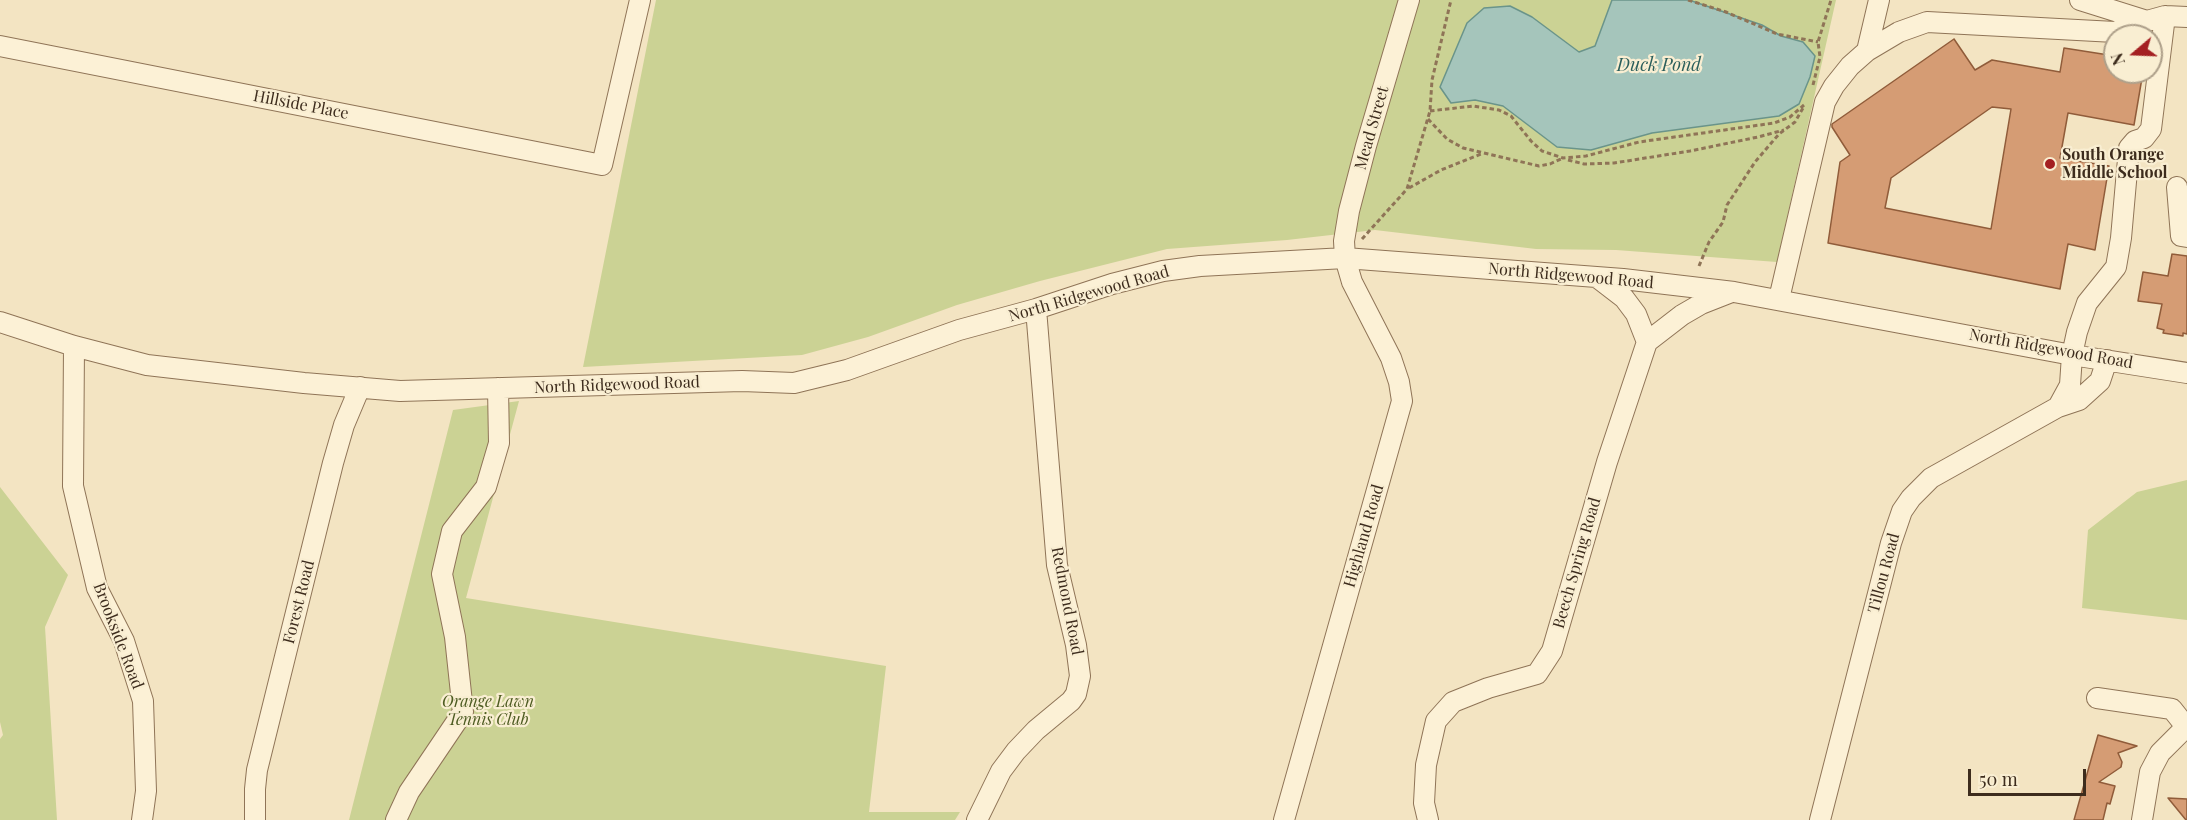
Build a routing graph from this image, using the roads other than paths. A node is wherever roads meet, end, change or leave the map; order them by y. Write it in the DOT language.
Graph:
graph roads {
  1 [pos="640,0"];
  2 [pos="1409,0"];
  3 [pos="1879,0"];
  4 [pos="2080,0"];
  5 [pos="2187,17"];
  6 [pos="2156,19"];
  7 [pos="0,46"];
  8 [pos="1867,51"];
  9 [pos="2177,187"];
  10 [pos="2187,237"];
  11 [pos="1345,258"];
  12 [pos="1598,278"];
  13 [pos="1734,292"];
  14 [pos="1779,299"];
  15 [pos="1036,309"];
  16 [pos="0,322"];
  17 [pos="1647,342"];
  18 [pos="74,346"];
  19 [pos="2072,355"];
  20 [pos="2107,360"];
  21 [pos="2187,373"];
  22 [pos="360,387"];
  23 [pos="498,388"];
  24 [pos="2058,407"];
  25 [pos="2097,698"];
  26 [pos="2187,727"];
  27 [pos="397,819"];
  28 [pos="142,820"];
  29 [pos="255,820"];
  30 [pos="977,820"];
  31 [pos="1284,820"];
  32 [pos="1428,820"];
  33 [pos="1820,820"];
  34 [pos="2142,820"];
  1 -- 7 [label="street, Hillside Place"];
  2 -- 11 [label="street, Mead Street"];
  3 -- 8 [label="street"];
  4 -- 6 [label="street"];
  5 -- 6 [label="street"];
  6 -- 8 [label="street"];
  6 -- 19 [label="street"];
  8 -- 14 [label="street"];
  9 -- 10 [label="street"];
  11 -- 12 [label="street, North Ridgewood Road"];
  11 -- 15 [label="street, North Ridgewood Road"];
  11 -- 31 [label="street, Highland Road"];
  12 -- 13 [label="street, North Ridgewood Road"];
  12 -- 17 [label="street"];
  13 -- 14 [label="street, North Ridgewood Road"];
  13 -- 17 [label="street"];
  14 -- 19 [label="street, North Ridgewood Road"];
  15 -- 23 [label="street, North Ridgewood Road"];
  15 -- 30 [label="street, Redmond Road"];
  16 -- 18 [label="street, North Ridgewood Road"];
  17 -- 32 [label="street, Beech Spring Road"];
  18 -- 22 [label="street, North Ridgewood Road"];
  18 -- 28 [label="street, Brookside Road"];
  19 -- 20 [label="street, North Ridgewood Road"];
  19 -- 24 [label="street"];
  20 -- 21 [label="street, North Ridgewood Road"];
  20 -- 24 [label="street, Tillou Road"];
  22 -- 23 [label="street, North Ridgewood Road"];
  22 -- 29 [label="street, Forest Road"];
  23 -- 27 [label="street"];
  24 -- 33 [label="street, Tillou Road"];
  25 -- 26 [label="street"];
  26 -- 34 [label="street"];
}
